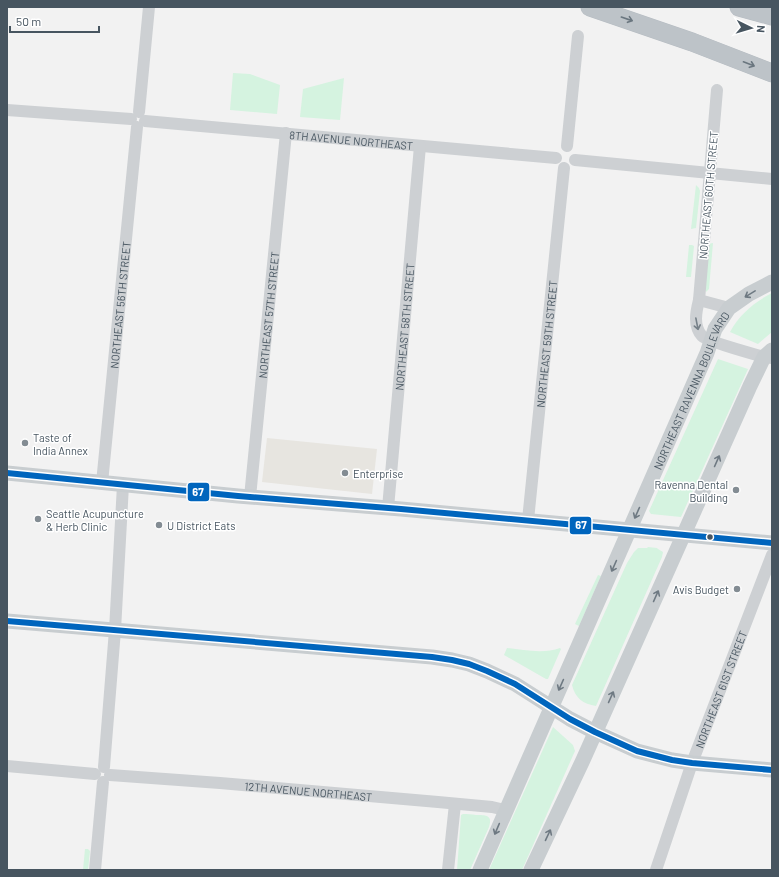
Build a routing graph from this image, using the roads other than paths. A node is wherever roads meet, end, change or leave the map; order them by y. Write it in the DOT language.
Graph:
graph roads {
  1 [pos="149,7"];
  2 [pos="590,7"];
  3 [pos="739,7"];
  4 [pos="772,16"];
  5 [pos="578,36"];
  6 [pos="772,73"];
  7 [pos="717,90"];
  8 [pos="7,110"];
  9 [pos="138,120"];
  10 [pos="286,133"];
  11 [pos="420,146"];
  12 [pos="567,146"];
  13 [pos="556,158"];
  14 [pos="576,160"];
  15 [pos="564,168"];
  16 [pos="710,173"];
  17 [pos="772,179"];
  18 [pos="772,282"];
  19 [pos="699,300"];
  20 [pos="729,308"];
  21 [pos="711,341"];
  22 [pos="769,355"];
  23 [pos="7,473"];
  24 [pos="102,483"];
  25 [pos="124,485"];
  26 [pos="250,497"];
  27 [pos="388,508"];
  28 [pos="528,520"];
  29 [pos="630,530"];
  30 [pos="684,535"];
  31 [pos="772,543"];
  32 [pos="772,555"];
  33 [pos="7,621"];
  34 [pos="115,630"];
  35 [pos="551,707"];
  36 [pos="595,732"];
  37 [pos="692,763"];
  38 [pos="7,766"];
  39 [pos="772,770"];
  40 [pos="103,774"];
  41 [pos="455,804"];
  42 [pos="506,810"];
  43 [pos="95,870"];
  44 [pos="448,870"];
  45 [pos="480,870"];
  46 [pos="531,870"];
  47 [pos="656,870"];
  1 -- 9 [label="street, NORTHEAST 56TH STREET"];
  2 -- 6 [label="highway, one-way"];
  3 -- 4 [label="highway"];
  5 -- 12 [label="street"];
  7 -- 16 [label="street, NORTHEAST 60TH STREET"];
  8 -- 9 [label="street, 8TH AVENUE NORTHEAST"];
  9 -- 10 [label="street, 8TH AVENUE NORTHEAST"];
  9 -- 24 [label="street, NORTHEAST 56TH STREET"];
  10 -- 11 [label="street, 8TH AVENUE NORTHEAST"];
  10 -- 26 [label="street, NORTHEAST 57TH STREET"];
  11 -- 13 [label="street, 8TH AVENUE NORTHEAST"];
  11 -- 27 [label="street, NORTHEAST 58TH STREET"];
  12 -- 13 [label="street"];
  12 -- 14 [label="street"];
  13 -- 15 [label="street"];
  14 -- 15 [label="street"];
  14 -- 16 [label="street"];
  15 -- 28 [label="street, NORTHEAST 59TH STREET"];
  16 -- 17 [label="street"];
  16 -- 19 [label="street, NORTHEAST 60TH STREET"];
  18 -- 20 [label="main road, NORTHEAST RAVENNA BOULEVARD, one-way"];
  19 -- 20 [label="street"];
  19 -- 21 [label="street, NORTHEAST 60TH STREET, one-way"];
  20 -- 21 [label="main road, NORTHEAST RAVENNA BOULEVARD"];
  21 -- 22 [label="street"];
  21 -- 29 [label="main road, NORTHEAST RAVENNA BOULEVARD, one-way"];
  30 -- 22 [label="main road, one-way"];
  23 -- 24 [label="main road"];
  24 -- 25 [label="main road"];
  25 -- 26 [label="main road"];
  25 -- 34 [label="street"];
  26 -- 27 [label="main road"];
  27 -- 28 [label="main road"];
  28 -- 29 [label="main road"];
  29 -- 30 [label="main road"];
  29 -- 35 [label="main road, NORTHEAST RAVENNA BOULEVARD, one-way"];
  30 -- 31 [label="main road"];
  36 -- 30 [label="main road, one-way"];
  32 -- 37 [label="street, NORTHEAST 61ST STREET"];
  33 -- 34 [label="main road"];
  34 -- 35 [label="main road"];
  34 -- 40 [label="street"];
  35 -- 36 [label="main road"];
  35 -- 42 [label="main road, NORTHEAST RAVENNA BOULEVARD"];
  36 -- 37 [label="main road"];
  46 -- 36 [label="main road, one-way"];
  37 -- 39 [label="main road"];
  37 -- 47 [label="street, NORTHEAST 61ST STREET"];
  38 -- 40 [label="street, 12TH AVENUE NORTHEAST"];
  40 -- 41 [label="street, 12TH AVENUE NORTHEAST"];
  40 -- 43 [label="street"];
  41 -- 42 [label="street, 12TH AVENUE NORTHEAST"];
  41 -- 44 [label="street"];
  42 -- 45 [label="main road, NORTHEAST RAVENNA BOULEVARD, one-way"];
}
